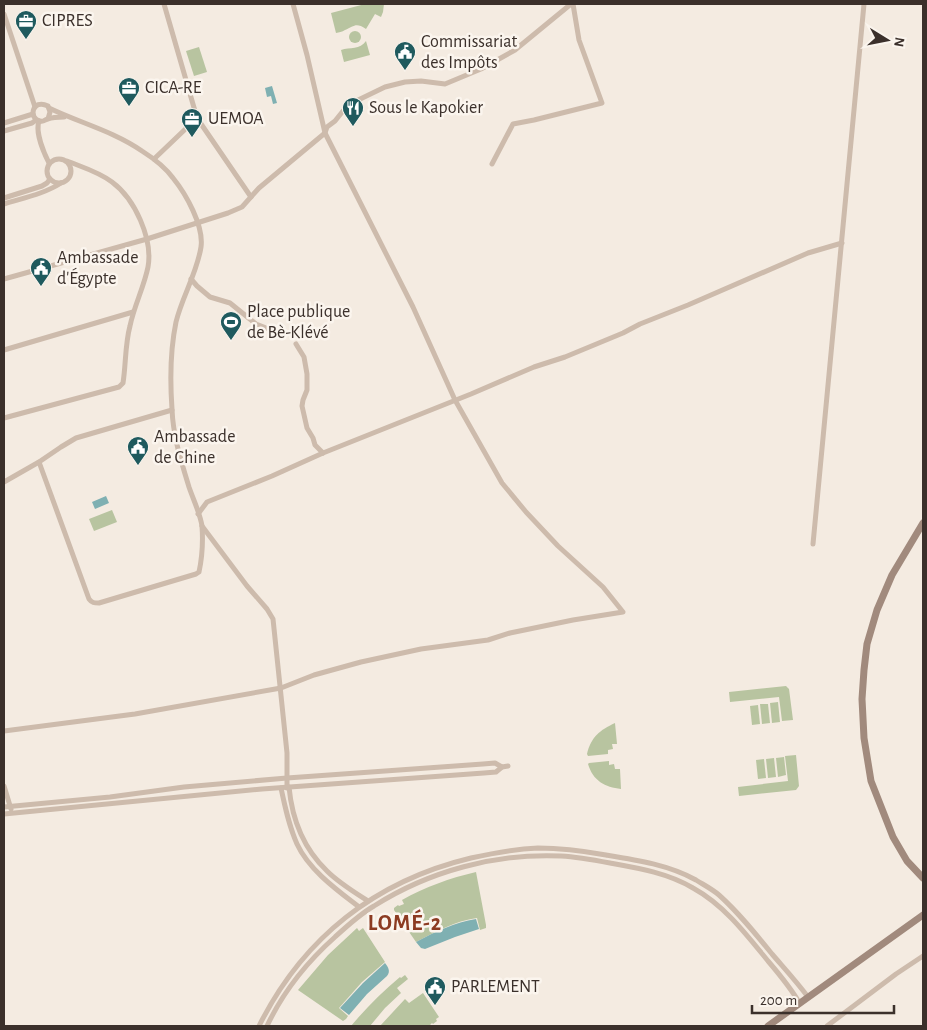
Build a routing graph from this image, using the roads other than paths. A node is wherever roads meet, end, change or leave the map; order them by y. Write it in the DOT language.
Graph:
graph roads {
  1 [pos="164,4"];
  2 [pos="293,4"];
  3 [pos="572,4"];
  4 [pos="864,4"];
  5 [pos="4,14"];
  6 [pos="35,107"];
  7 [pos="49,108"];
  8 [pos="66,116"];
  9 [pos="36,118"];
  10 [pos="48,118"];
  11 [pos="197,118"];
  12 [pos="4,123"];
  13 [pos="4,131"];
  14 [pos="325,133"];
  15 [pos="154,160"];
  16 [pos="67,161"];
  17 [pos="49,163"];
  18 [pos="492,164"];
  19 [pos="50,179"];
  20 [pos="61,183"];
  21 [pos="4,198"];
  22 [pos="251,198"];
  23 [pos="4,204"];
  24 [pos="199,223"];
  25 [pos="147,239"];
  26 [pos="842,243"];
  27 [pos="191,279"];
  28 [pos="4,280"];
  29 [pos="133,312"];
  30 [pos="279,333"];
  31 [pos="296,344"];
  32 [pos="4,350"];
  33 [pos="455,400"];
  34 [pos="172,410"];
  35 [pos="4,418"];
  36 [pos="323,453"];
  37 [pos="39,462"];
  38 [pos="4,482"];
  39 [pos="198,514"];
  40 [pos="923,523"];
  41 [pos="202,525"];
  42 [pos="813,544"];
  43 [pos="281,688"];
  44 [pos="4,731"];
  45 [pos="508,766"];
  46 [pos="502,767"];
  47 [pos="287,778"];
  48 [pos="4,786"];
  49 [pos="286,788"];
  50 [pos="146,792"];
  51 [pos="147,800"];
  52 [pos="7,806"];
  53 [pos="11,813"];
  54 [pos="4,814"];
  55 [pos="923,878"];
  56 [pos="368,901"];
  57 [pos="359,907"];
  58 [pos="923,915"];
  59 [pos="923,956"];
  60 [pos="808,997"];
  61 [pos="800,1004"];
  62 [pos="259,1026"];
  63 [pos="267,1026"];
  64 [pos="768,1026"];
  65 [pos="828,1026"];
  1 -- 11 [label="street"];
  2 -- 14 [label="street"];
  3 -- 14 [label="street"];
  3 -- 18 [label="street"];
  4 -- 26 [label="street"];
  5 -- 6 [label="street"];
  6 -- 7 [label="street"];
  6 -- 9 [label="street"];
  7 -- 8 [label="street"];
  7 -- 10 [label="street"];
  8 -- 10 [label="street"];
  8 -- 15 [label="street"];
  9 -- 10 [label="street"];
  9 -- 12 [label="street"];
  9 -- 13 [label="street"];
  9 -- 17 [label="street"];
  11 -- 15 [label="street"];
  11 -- 22 [label="street"];
  14 -- 22 [label="street"];
  14 -- 33 [label="street"];
  15 -- 24 [label="street"];
  16 -- 17 [label="street"];
  16 -- 20 [label="street"];
  16 -- 25 [label="street"];
  17 -- 19 [label="street"];
  19 -- 20 [label="street"];
  19 -- 21 [label="street"];
  20 -- 23 [label="street"];
  22 -- 24 [label="street"];
  24 -- 25 [label="street"];
  24 -- 27 [label="street"];
  25 -- 28 [label="street"];
  25 -- 29 [label="street"];
  26 -- 33 [label="street"];
  26 -- 42 [label="street"];
  27 -- 30 [label="street"];
  27 -- 34 [label="street"];
  29 -- 32 [label="street"];
  29 -- 35 [label="street"];
  31 -- 36 [label="street"];
  33 -- 36 [label="street"];
  33 -- 43 [label="street"];
  34 -- 37 [label="street"];
  34 -- 39 [label="street"];
  36 -- 39 [label="street"];
  37 -- 38 [label="street"];
  37 -- 41 [label="street"];
  39 -- 41 [label="street"];
  40 -- 55 [label="main road"];
  41 -- 43 [label="street"];
  43 -- 44 [label="street"];
  43 -- 47 [label="street"];
  45 -- 46 [label="street"];
  46 -- 47 [label="street"];
  46 -- 49 [label="street"];
  47 -- 49 [label="street"];
  47 -- 50 [label="street"];
  48 -- 52 [label="street"];
  49 -- 51 [label="street"];
  49 -- 56 [label="street"];
  49 -- 57 [label="street"];
  50 -- 51 [label="street"];
  50 -- 52 [label="street"];
  51 -- 53 [label="street"];
  52 -- 53 [label="street"];
  53 -- 54 [label="street"];
  56 -- 57 [label="street"];
  56 -- 60 [label="street"];
  57 -- 62 [label="street"];
  58 -- 60 [label="main road"];
  59 -- 65 [label="street"];
  60 -- 61 [label="main road"];
  61 -- 63 [label="street"];
  61 -- 64 [label="main road"];
}
